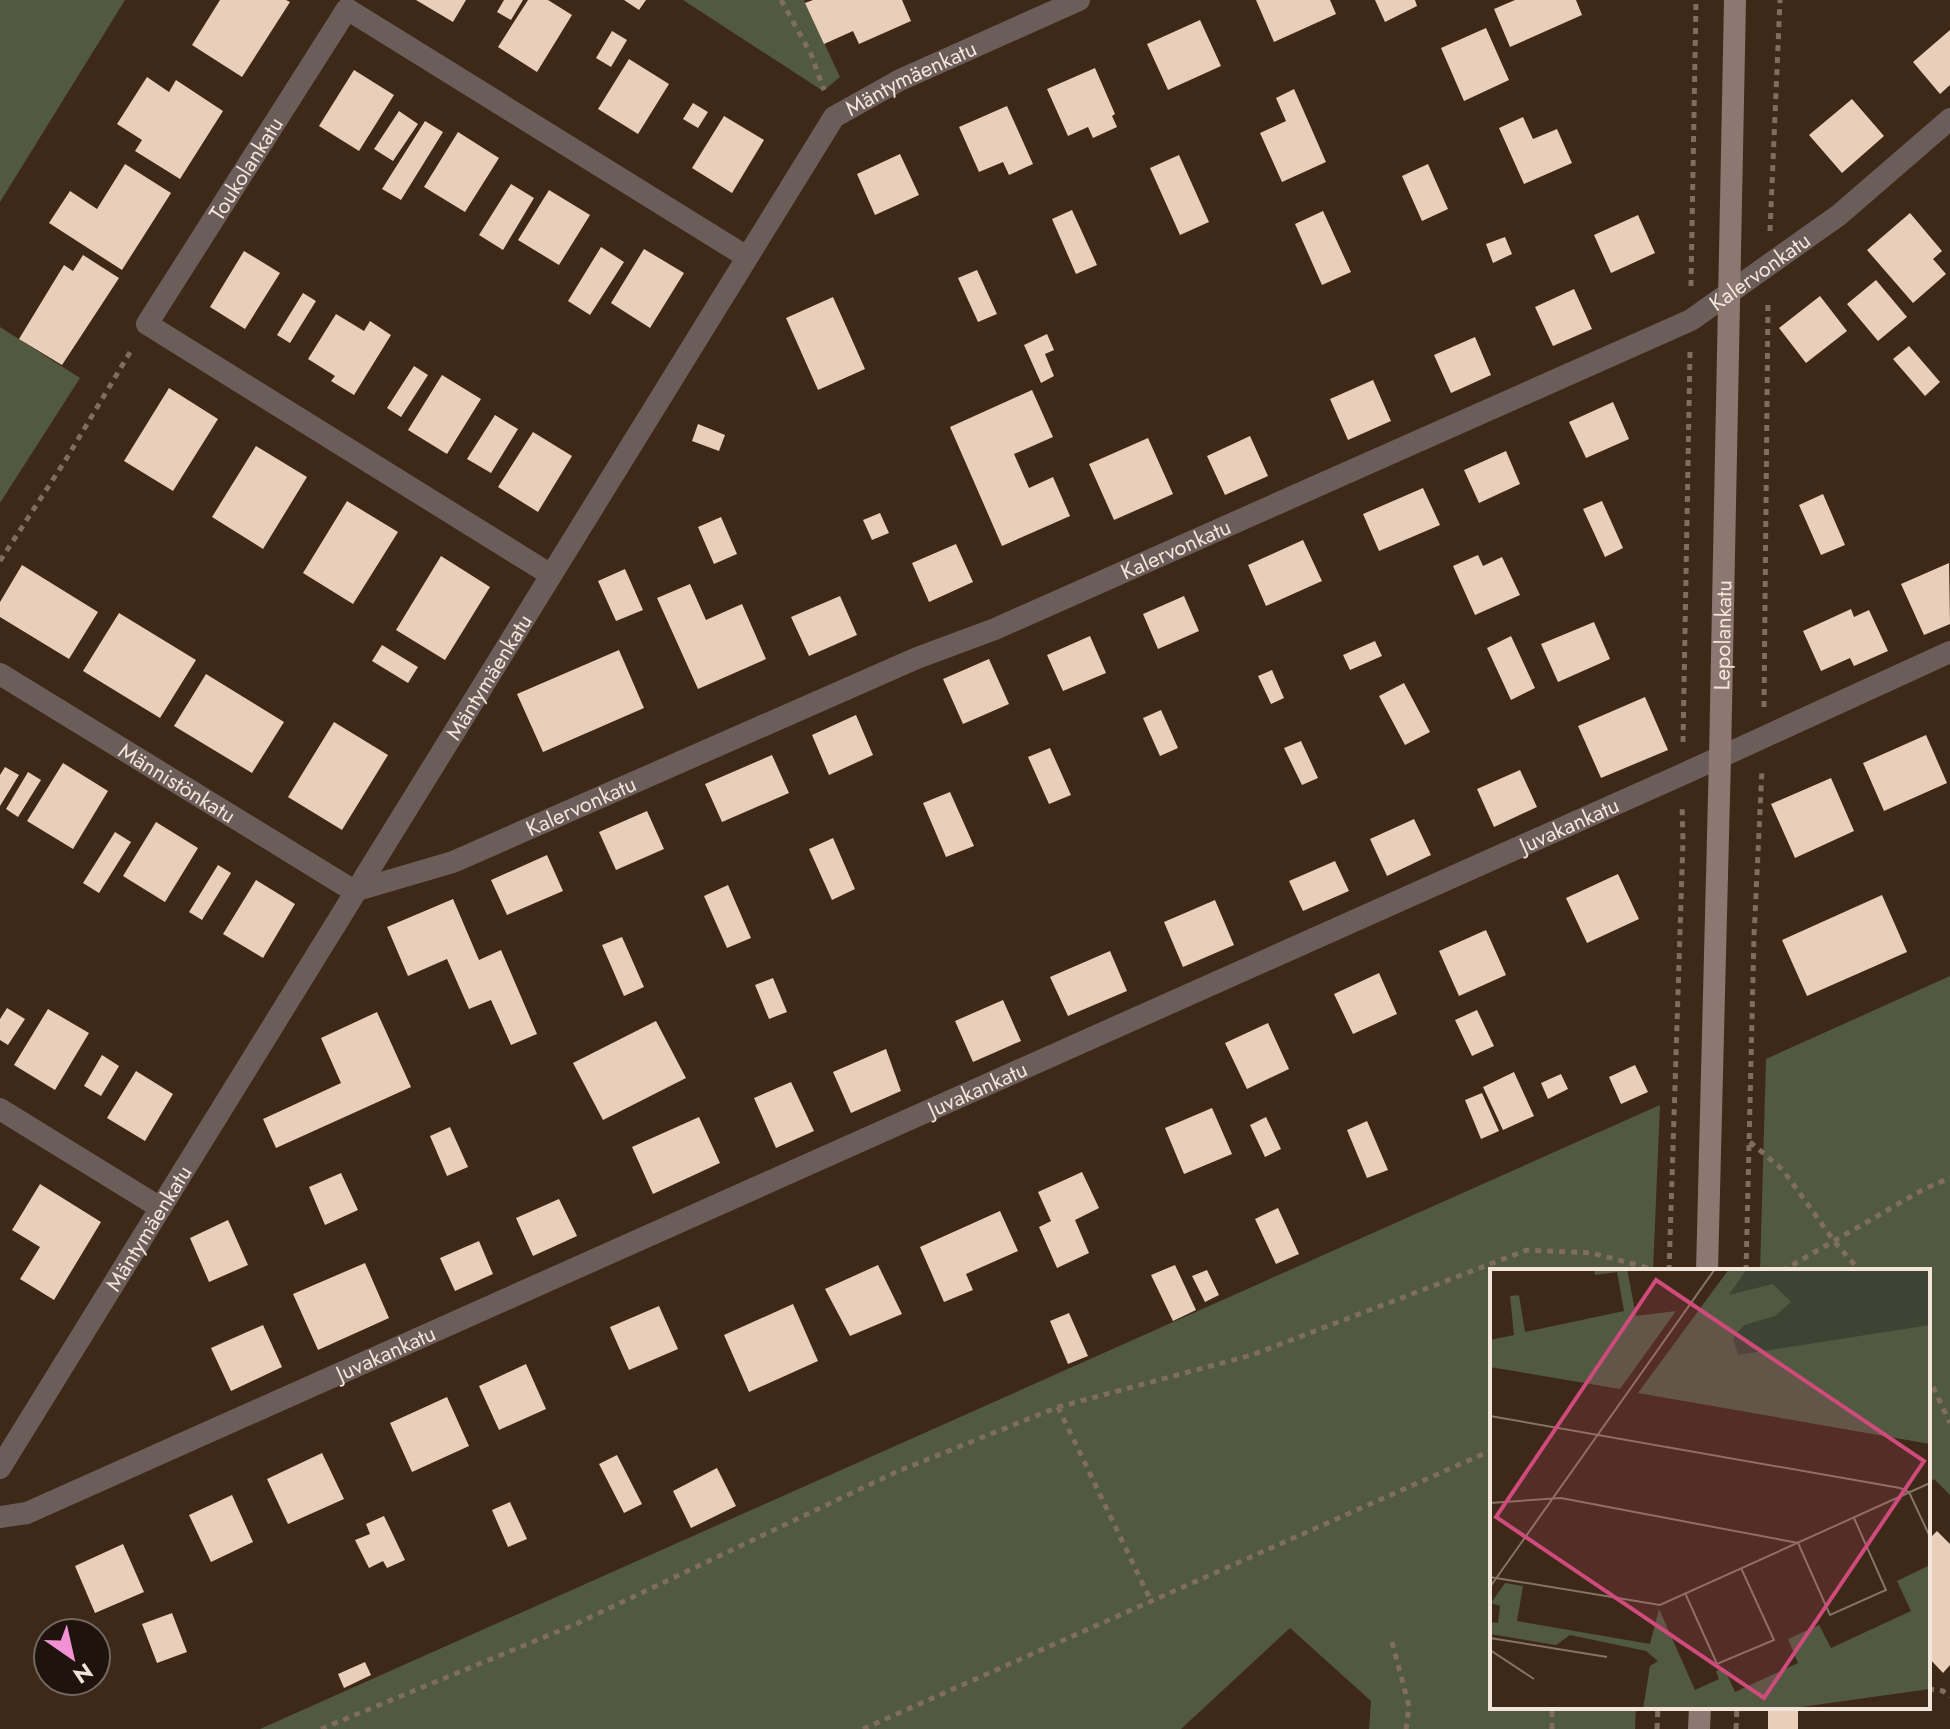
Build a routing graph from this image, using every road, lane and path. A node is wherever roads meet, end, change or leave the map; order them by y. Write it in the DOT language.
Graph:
graph roads {
  1 [pos="781,0"];
  2 [pos="1079,0"];
  3 [pos="1696,0"];
  4 [pos="1735,0"];
  5 [pos="1780,0"];
  6 [pos="834,117"];
  7 [pos="1950,119"];
  8 [pos="747,257"];
  9 [pos="1769,266"];
  10 [pos="1727,295"];
  11 [pos="1691,320"];
  12 [pos="147,324"];
  13 [pos="0,561"];
  14 [pos="551,575"];
  15 [pos="1950,652"];
  16 [pos="0,674"];
  17 [pos="1763,738"];
  18 [pos="1720,757"];
  19 [pos="1681,775"];
  20 [pos="354,891"];
  21 [pos="0,1109"];
  22 [pos="1749,1141"];
  23 [pos="1950,1178"];
  24 [pos="159,1207"];
  25 [pos="1834,1241"];
  26 [pos="1652,1269"];
  27 [pos="1669,1269"];
  28 [pos="1707,1269"];
  29 [pos="1746,1269"];
  30 [pos="1785,1269"];
  31 [pos="1858,1269"];
  32 [pos="1930,1380"];
  33 [pos="1058,1407"];
  34 [pos="1950,1423"];
  35 [pos="1490,1451"];
  36 [pos="0,1468"];
  37 [pos="0,1517"];
  38 [pos="1151,1601"];
  39 [pos="1392,1642"];
  40 [pos="1930,1689"];
  41 [pos="1950,1697"];
  42 [pos="1658,1709"];
  43 [pos="1700,1709"];
  44 [pos="1737,1709"];
  45 [pos="321,1729"];
  46 [pos="863,1729"];
  47 [pos="1406,1729"];
  48 [pos="1657,1729"];
  49 [pos="1699,1729"];
  50 [pos="1736,1729"];
  1 -- 6 [label="path"];
  2 -- 6 [label="street, Mäntymäenkatu"];
  3 -- 11 [label="path"];
  4 -- 10 [label="main road, Lepolankatu"];
  5 -- 9 [label="path"];
  6 -- 8 [label="street, Mäntymäenkatu"];
  7 -- 9 [label="street, Kalervonkatu"];
  8 -- 12 [label="street, Toukolankatu"];
  8 -- 14 [label="street, Mäntymäenkatu"];
  9 -- 10 [label="street, Kalervonkatu"];
  9 -- 17 [label="path"];
  10 -- 11 [label="street, Kalervonkatu"];
  10 -- 18 [label="main road, Lepolankatu"];
  11 -- 19 [label="path"];
  11 -- 20 [label="street, Kalervonkatu"];
  12 -- 13 [label="path"];
  12 -- 14 [label="street"];
  14 -- 20 [label="street, Mäntymäenkatu"];
  15 -- 17 [label="street, Juvakankatu"];
  16 -- 20 [label="street, Männistönkatu"];
  17 -- 18 [label="street, Juvakankatu"];
  17 -- 22 [label="path"];
  18 -- 19 [label="street, Juvakankatu"];
  18 -- 28 [label="main road, Lepolankatu"];
  19 -- 27 [label="path"];
  19 -- 37 [label="street, Juvakankatu"];
  20 -- 24 [label="street, Mäntymäenkatu"];
  21 -- 24 [label="street"];
  22 -- 25 [label="path"];
  22 -- 29 [label="path"];
  23 -- 25 [label="path"];
  24 -- 36 [label="street, Mäntymäenkatu"];
  25 -- 30 [label="path"];
  25 -- 31 [label="path"];
  26 -- 33 [label="path"];
  32 -- 34 [label="path"];
  33 -- 38 [label="path"];
  33 -- 45 [label="path"];
  35 -- 38 [label="path"];
  38 -- 46 [label="path"];
  39 -- 47 [label="path"];
  40 -- 41 [label="path"];
  42 -- 48 [label="path"];
  43 -- 49 [label="main road"];
  44 -- 50 [label="path"];
}
